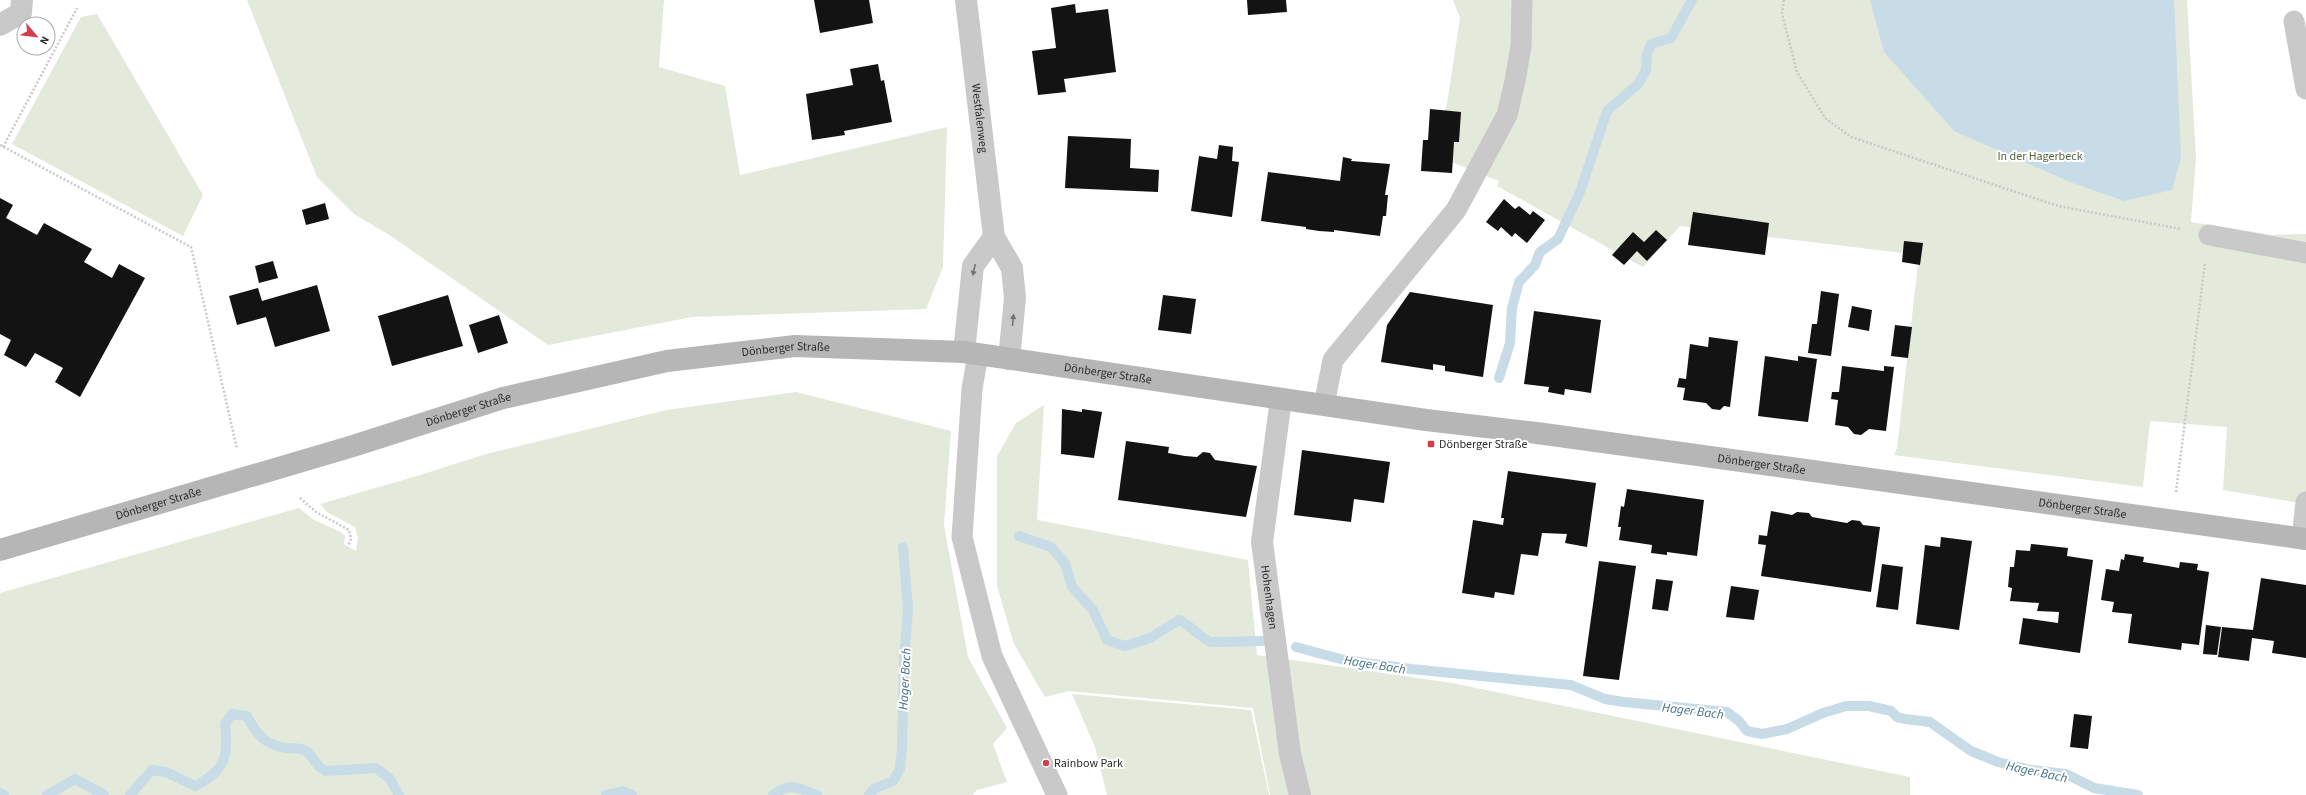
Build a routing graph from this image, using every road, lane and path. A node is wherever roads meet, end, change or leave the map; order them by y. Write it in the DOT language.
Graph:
graph roads {
  1 [pos="22,0"];
  2 [pos="966,0"];
  3 [pos="1522,0"];
  4 [pos="1784,0"];
  5 [pos="77,8"];
  6 [pos="2294,21"];
  7 [pos="0,25"];
  8 [pos="2306,89"];
  9 [pos="0,145"];
  10 [pos="3,147"];
  11 [pos="2209,235"];
  12 [pos="994,237"];
  13 [pos="2306,253"];
  14 [pos="971,353"];
  15 [pos="1009,359"];
  16 [pos="1282,399"];
  17 [pos="1324,405"];
  18 [pos="237,451"];
  19 [pos="300,498"];
  20 [pos="2306,502"];
  21 [pos="2173,520"];
  22 [pos="2304,539"];
  23 [pos="348,546"];
  24 [pos="0,550"];
  25 [pos="1057,795"];
  26 [pos="1300,795"];
  1 -- 7 [label="street"];
  2 -- 12 [label="street, Westfalenweg"];
  3 -- 17 [label="lane"];
  4 -- 11 [label="path"];
  5 -- 10 [label="path"];
  6 -- 8 [label="lane"];
  9 -- 10 [label="path"];
  10 -- 18 [label="path"];
  11 -- 13 [label="lane"];
  11 -- 21 [label="path"];
  12 -- 14 [label="street, one-way"];
  15 -- 12 [label="street, Westfalenweg, one-way"];
  14 -- 15 [label="street, Dönberger Straße"];
  14 -- 24 [label="street, Dönberger Straße"];
  14 -- 25 [label="lane"];
  15 -- 16 [label="street, Dönberger Straße"];
  16 -- 17 [label="street, Dönberger Straße"];
  16 -- 26 [label="street, Hohenhagen"];
  17 -- 21 [label="street, Dönberger Straße"];
  19 -- 23 [label="path"];
  20 -- 22 [label="lane"];
  21 -- 22 [label="street, Dönberger Straße"];
}
